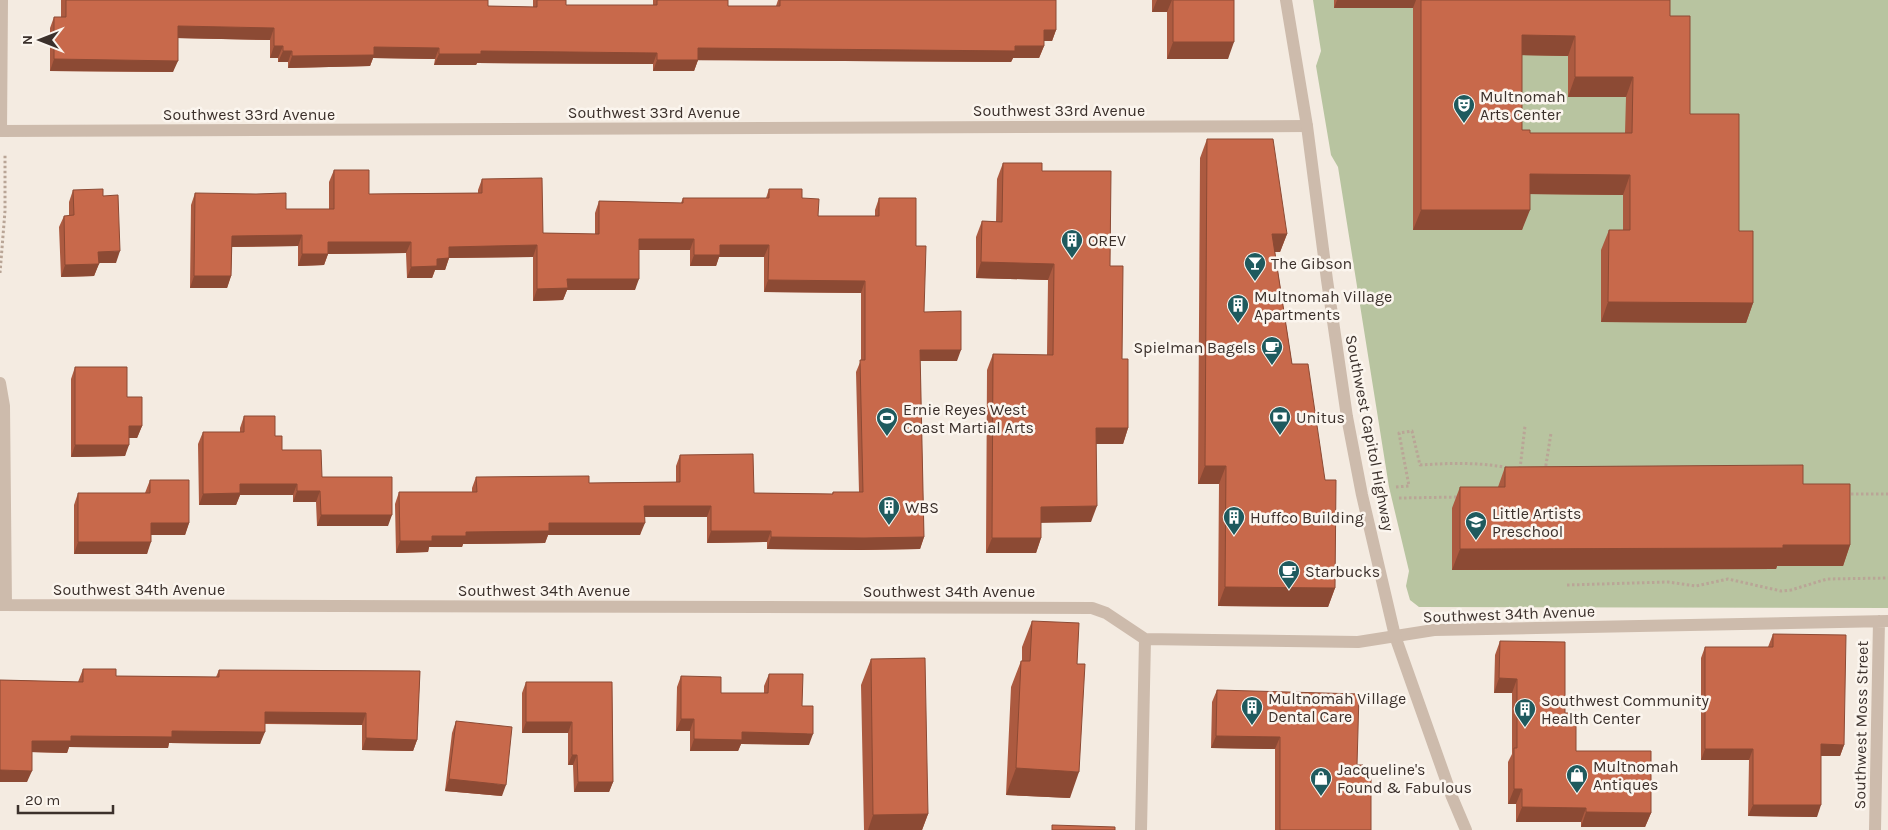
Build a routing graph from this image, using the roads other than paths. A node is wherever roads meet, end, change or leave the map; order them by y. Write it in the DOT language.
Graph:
graph roads {
  1 [pos="2,0"];
  2 [pos="1286,0"];
  3 [pos="1307,126"];
  4 [pos="1,131"];
  5 [pos="0,383"];
  6 [pos="3,605"];
  7 [pos="1883,621"];
  8 [pos="1395,636"];
  9 [pos="1146,639"];
  10 [pos="1141,830"];
  11 [pos="1466,830"];
  12 [pos="1875,830"];
  1 -- 4 [label="street"];
  2 -- 3 [label="street, Southwest Capitol Highway"];
  3 -- 4 [label="street, Southwest 33rd Avenue"];
  3 -- 8 [label="street, Southwest Capitol Highway"];
  5 -- 6 [label="street"];
  6 -- 9 [label="street, Southwest 34th Avenue"];
  7 -- 8 [label="street, Southwest 34th Avenue"];
  7 -- 12 [label="street, Southwest Moss Street"];
  8 -- 9 [label="street, Southwest 34th Avenue"];
  8 -- 11 [label="street, Southwest Capitol Highway"];
  9 -- 10 [label="street"];
}
